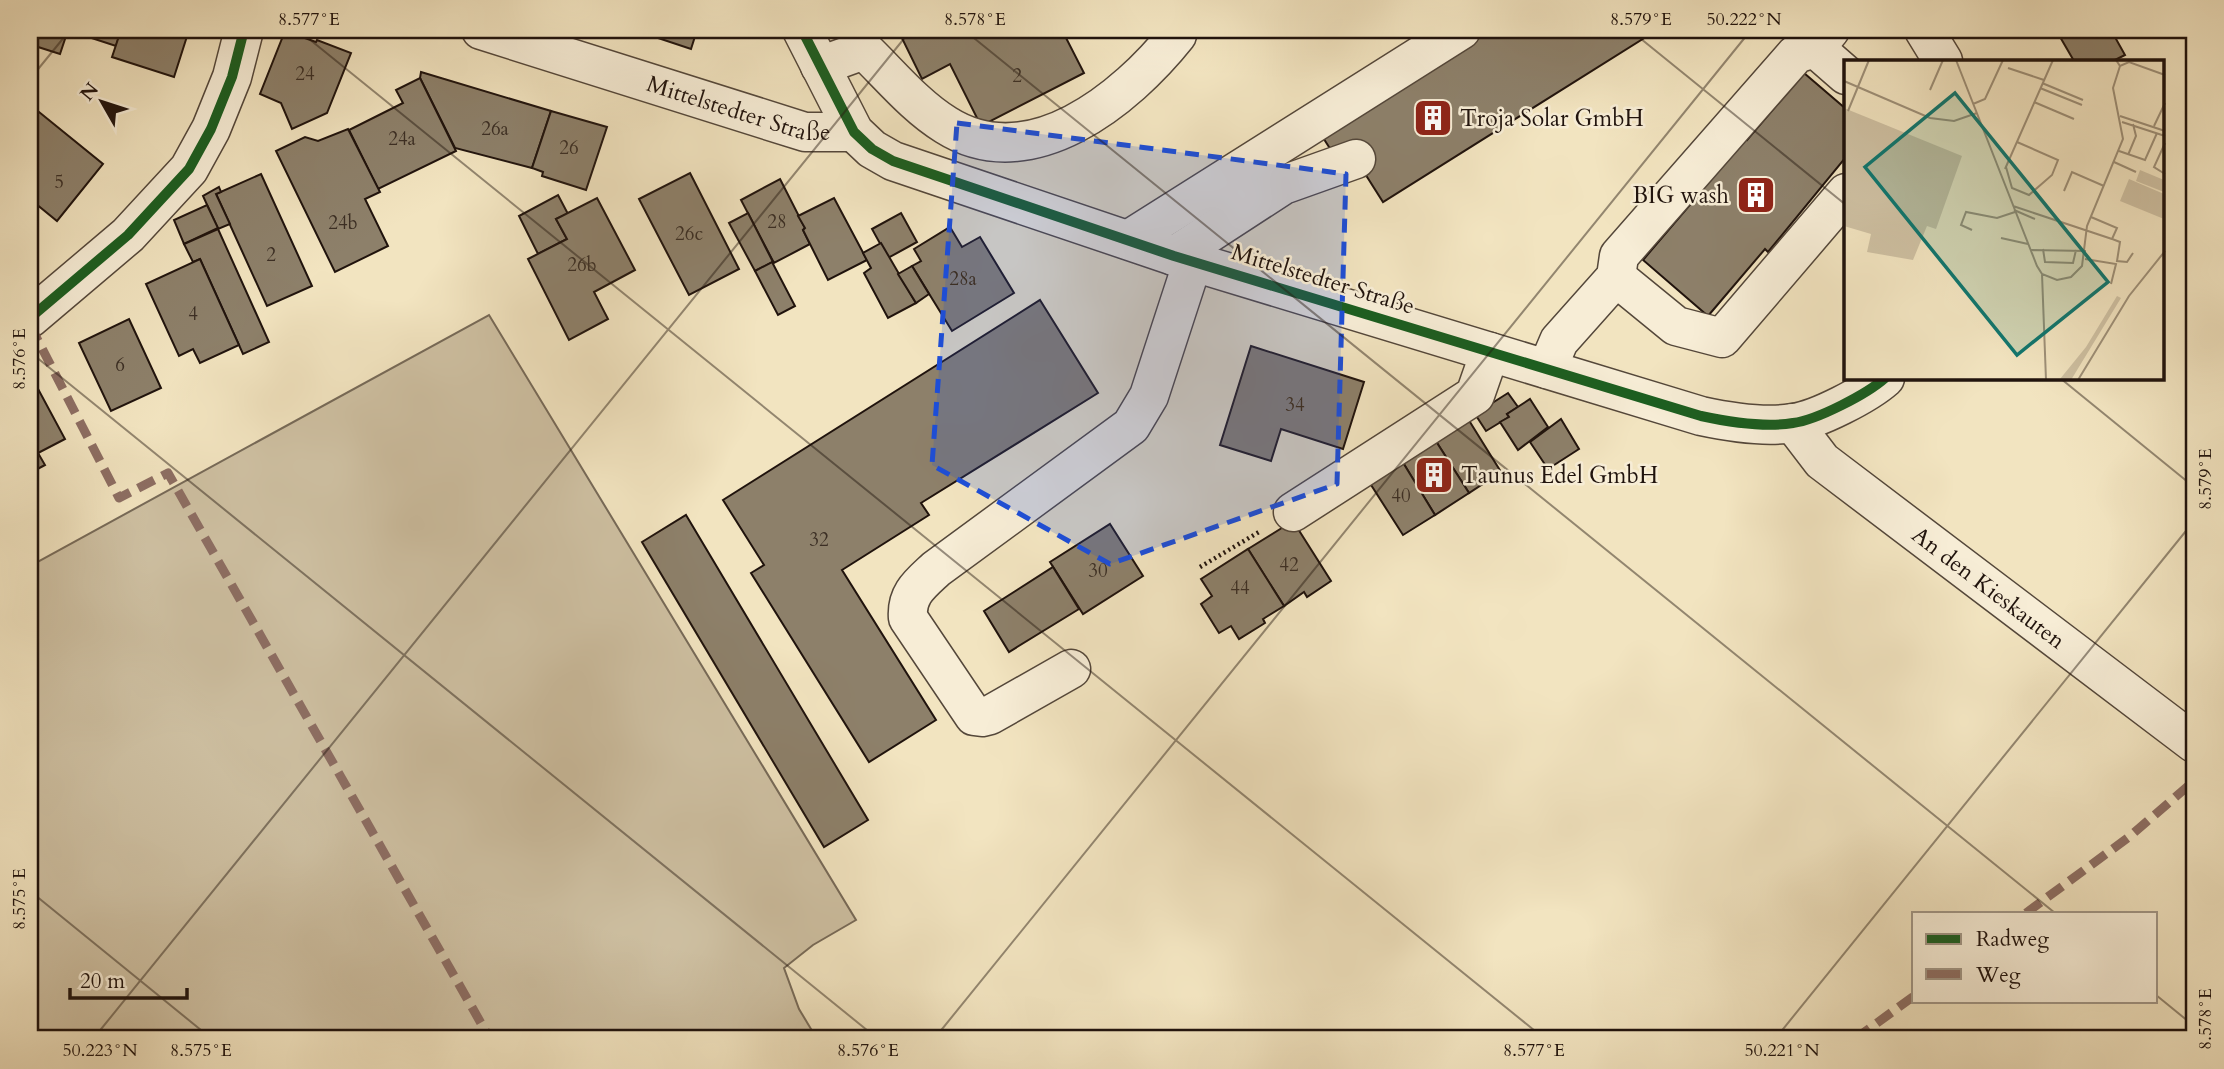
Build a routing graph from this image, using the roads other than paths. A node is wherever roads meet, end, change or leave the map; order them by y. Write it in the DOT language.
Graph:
graph roads {
  1 [pos="244,30"];
  2 [pos="481,30"];
  3 [pos="802,30"];
  4 [pos="1178,30"];
  5 [pos="1461,30"];
  6 [pos="1823,39"];
  7 [pos="820,66"];
  8 [pos="1844,72"];
  9 [pos="854,132"];
  10 [pos="1356,159"];
  11 [pos="1844,195"];
  12 [pos="1128,240"];
  13 [pos="1184,258"];
  14 [pos="1616,277"];
  15 [pos="30,318"];
  16 [pos="1490,352"];
  17 [pos="1547,369"];
  18 [pos="1883,380"];
  19 [pos="1793,424"];
  20 [pos="1293,512"];
  21 [pos="1071,669"];
  22 [pos="2194,743"];
  1 -- 15 [label="street"];
  2 -- 9 [label="street, Mittelstedter Straße"];
  3 -- 7 [label="street"];
  4 -- 7 [label="street"];
  5 -- 12 [label="street"];
  6 -- 8 [label="street"];
  6 -- 14 [label="street"];
  7 -- 9 [label="street"];
  9 -- 12 [label="street, Mittelstedter Straße"];
  10 -- 13 [label="street"];
  11 -- 14 [label="street"];
  12 -- 13 [label="street, Mittelstedter Straße"];
  13 -- 16 [label="street, Mittelstedter Straße"];
  13 -- 21 [label="street"];
  14 -- 17 [label="street"];
  16 -- 17 [label="street, Mittelstedter Straße"];
  16 -- 20 [label="street"];
  17 -- 19 [label="street, Mittelstedter Straße"];
  18 -- 19 [label="street"];
  19 -- 22 [label="street, An den Kieskauten"];
}
